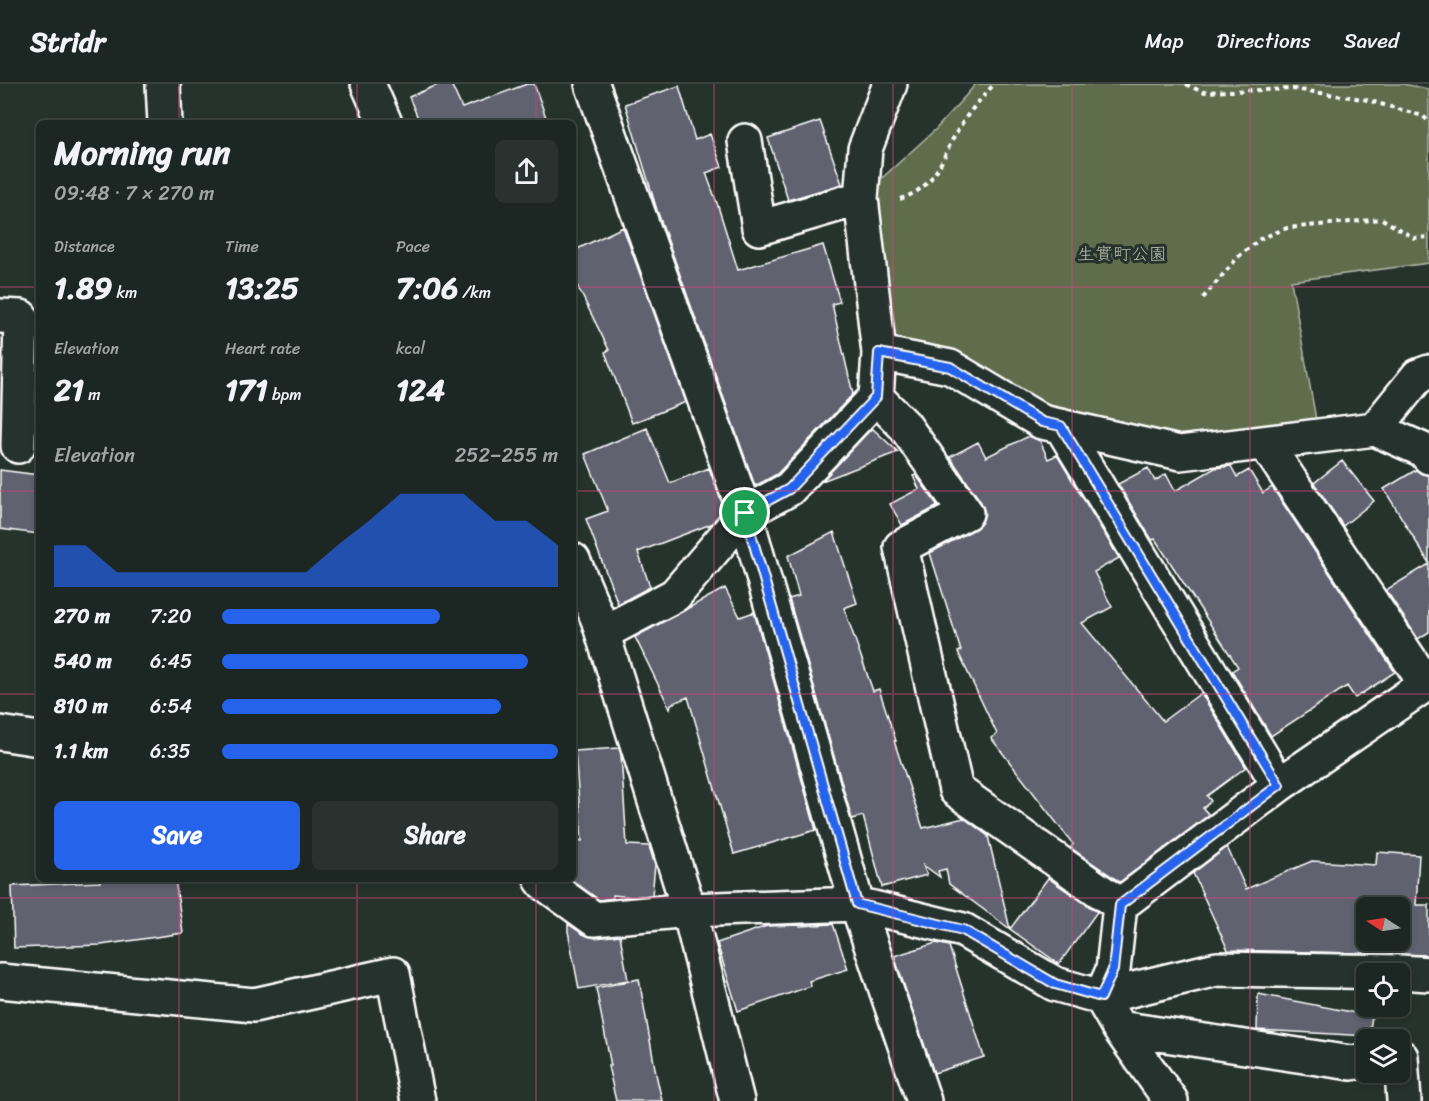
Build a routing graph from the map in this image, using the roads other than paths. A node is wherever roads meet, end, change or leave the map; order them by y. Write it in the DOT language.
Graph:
graph roads {
  1 [pos="163,84"];
  2 [pos="368,84"];
  3 [pos="592,84"];
  4 [pos="890,84"];
  5 [pos="165,120"];
  6 [pos="384,120"];
  7 [pos="745,141"];
  8 [pos="861,198"];
  9 [pos="0,316"];
  10 [pos="879,353"];
  11 [pos="1429,372"];
  12 [pos="876,397"];
  13 [pos="1061,426"];
  14 [pos="1375,429"];
  15 [pos="1265,443"];
  16 [pos="18,446"];
  17 [pos="1429,457"];
  18 [pos="745,513"];
  19 [pos="576,567"];
  20 [pos="603,633"];
  21 [pos="1427,683"];
  22 [pos="0,733"];
  23 [pos="36,739"];
  24 [pos="1279,785"];
  25 [pos="543,882"];
  26 [pos="857,904"];
  27 [pos="1120,905"];
  28 [pos="689,910"];
  29 [pos="1429,974"];
  30 [pos="0,981"];
  31 [pos="1101,997"];
  32 [pos="1119,1028"];
  33 [pos="1356,1062"];
  34 [pos="1403,1083"];
  35 [pos="418,1101"];
  36 [pos="737,1101"];
  37 [pos="924,1101"];
  38 [pos="1171,1101"];
  39 [pos="1404,1101"];
  1 -- 5 [label="street"];
  2 -- 6 [label="street"];
  3 -- 18 [label="street"];
  4 -- 8 [label="street"];
  7 -- 8 [label="street"];
  8 -- 10 [label="street"];
  9 -- 16 [label="street"];
  10 -- 12 [label="street"];
  10 -- 13 [label="street"];
  11 -- 14 [label="street"];
  12 -- 18 [label="street"];
  12 -- 27 [label="street"];
  13 -- 15 [label="street"];
  13 -- 24 [label="street"];
  14 -- 15 [label="street"];
  14 -- 17 [label="street"];
  15 -- 21 [label="street"];
  18 -- 20 [label="street"];
  18 -- 26 [label="street"];
  19 -- 20 [label="street"];
  20 -- 28 [label="street"];
  21 -- 24 [label="street"];
  22 -- 23 [label="street"];
  24 -- 27 [label="street"];
  25 -- 28 [label="street"];
  26 -- 28 [label="street"];
  26 -- 31 [label="street"];
  26 -- 37 [label="street"];
  27 -- 31 [label="street"];
  28 -- 36 [label="street"];
  29 -- 31 [label="street"];
  30 -- 35 [label="street"];
  31 -- 32 [label="street"];
  32 -- 33 [label="street"];
  32 -- 38 [label="street"];
  34 -- 39 [label="street"];
}
